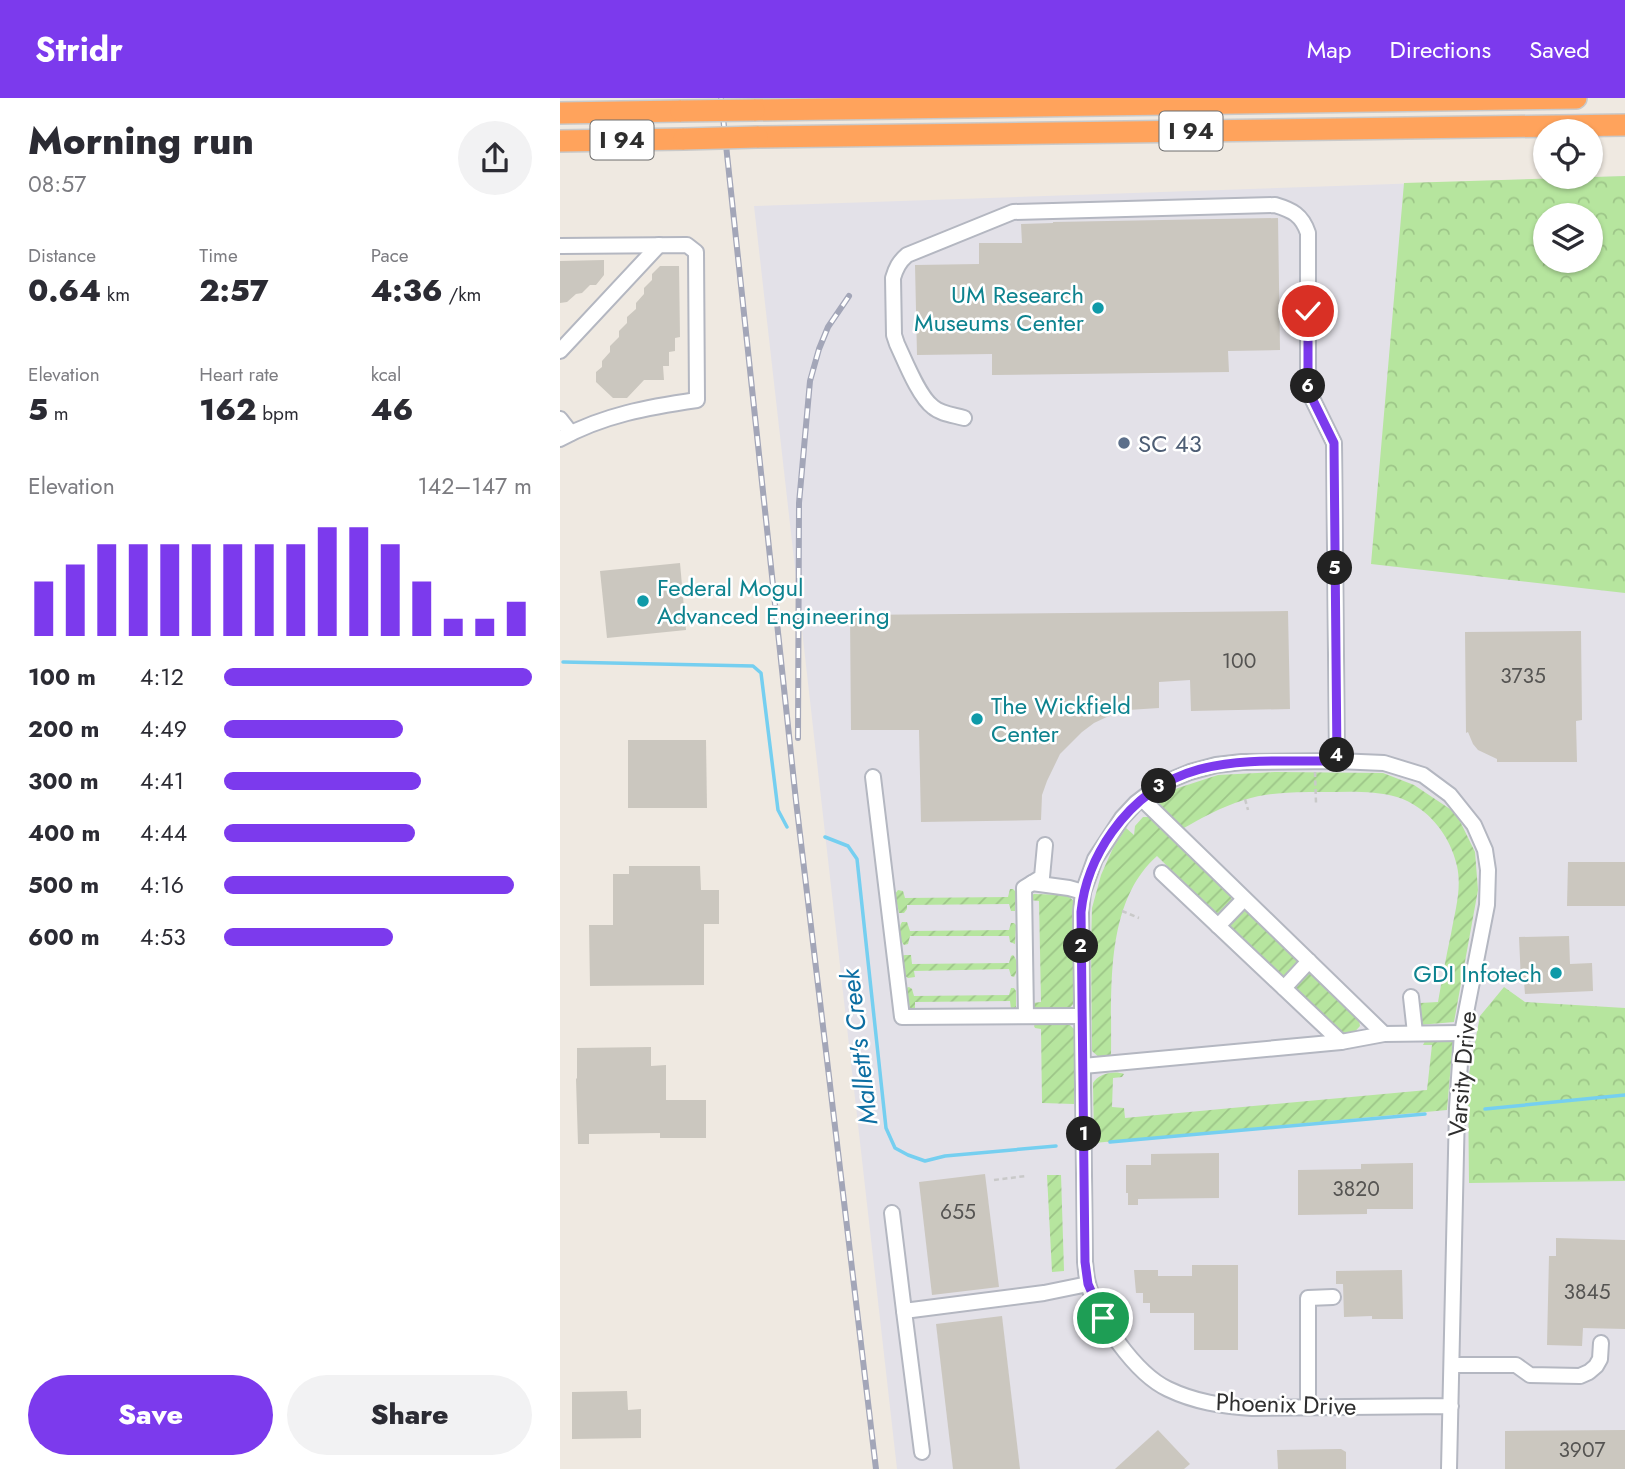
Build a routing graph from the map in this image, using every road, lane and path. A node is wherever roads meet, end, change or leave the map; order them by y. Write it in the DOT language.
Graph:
graph roads {
  1 [pos="1576,98"];
  2 [pos="560,113"];
  3 [pos="1625,125"];
  4 [pos="560,141"];
  5 [pos="659,245"];
  6 [pos="560,246"];
  7 [pos="560,351"];
  8 [pos="964,418"];
  9 [pos="560,419"];
  10 [pos="565,436"];
  11 [pos="1337,761"];
  12 [pos="1315,772"];
  13 [pos="873,777"];
  14 [pos="1142,799"];
  15 [pos="1245,799"];
  16 [pos="1316,803"];
  17 [pos="1248,810"];
  18 [pos="1045,845"];
  19 [pos="1162,873"];
  20 [pos="1032,883"];
  21 [pos="1083,892"];
  22 [pos="1244,898"];
  23 [pos="1122,911"];
  24 [pos="1139,918"];
  25 [pos="1218,926"];
  26 [pos="1309,961"];
  27 [pos="1284,988"];
  28 [pos="1411,997"];
  29 [pos="1026,1016"];
  30 [pos="1082,1016"];
  31 [pos="1415,1033"];
  32 [pos="1462,1033"];
  33 [pos="1384,1034"];
  34 [pos="1341,1042"];
  35 [pos="1083,1066"];
  36 [pos="1026,1176"];
  37 [pos="994,1180"];
  38 [pos="892,1213"];
  39 [pos="1088,1284"];
  40 [pos="1333,1297"];
  41 [pos="904,1311"];
  42 [pos="1601,1343"];
  43 [pos="1452,1365"];
  44 [pos="1451,1406"];
  45 [pos="1308,1407"];
  46 [pos="922,1452"];
  47 [pos="1449,1469"];
  1 -- 2 [label="highway, I 94, bridge"];
  3 -- 4 [label="highway, I 94, bridge"];
  5 -- 6 [label="street"];
  5 -- 7 [label="street"];
  5 -- 10 [label="street"];
  8 -- 11 [label="street"];
  9 -- 10 [label="street"];
  11 -- 14 [label="street, Phoenix Drive"];
  11 -- 32 [label="street, Varsity Drive"];
  12 -- 16 [label="path"];
  13 -- 29 [label="street"];
  14 -- 21 [label="street, Phoenix Drive"];
  14 -- 22 [label="street"];
  15 -- 17 [label="path"];
  18 -- 20 [label="street"];
  19 -- 25 [label="street"];
  20 -- 21 [label="street"];
  20 -- 29 [label="street"];
  21 -- 30 [label="street, Phoenix Drive"];
  22 -- 25 [label="street"];
  22 -- 26 [label="street"];
  23 -- 24 [label="path"];
  25 -- 27 [label="street"];
  26 -- 27 [label="street"];
  26 -- 33 [label="street"];
  27 -- 34 [label="street"];
  28 -- 31 [label="street"];
  29 -- 30 [label="street"];
  30 -- 35 [label="street, Phoenix Drive"];
  31 -- 32 [label="street"];
  31 -- 33 [label="street"];
  32 -- 43 [label="street, Varsity Drive"];
  33 -- 34 [label="street"];
  34 -- 35 [label="street"];
  35 -- 39 [label="street, Phoenix Drive"];
  36 -- 37 [label="path"];
  38 -- 41 [label="street"];
  39 -- 41 [label="street"];
  39 -- 45 [label="street, Phoenix Drive"];
  40 -- 45 [label="street"];
  41 -- 46 [label="street"];
  42 -- 43 [label="street"];
  43 -- 44 [label="street, Varsity Drive"];
  44 -- 45 [label="street, Phoenix Drive"];
  44 -- 47 [label="street, Varsity Drive"];
}
